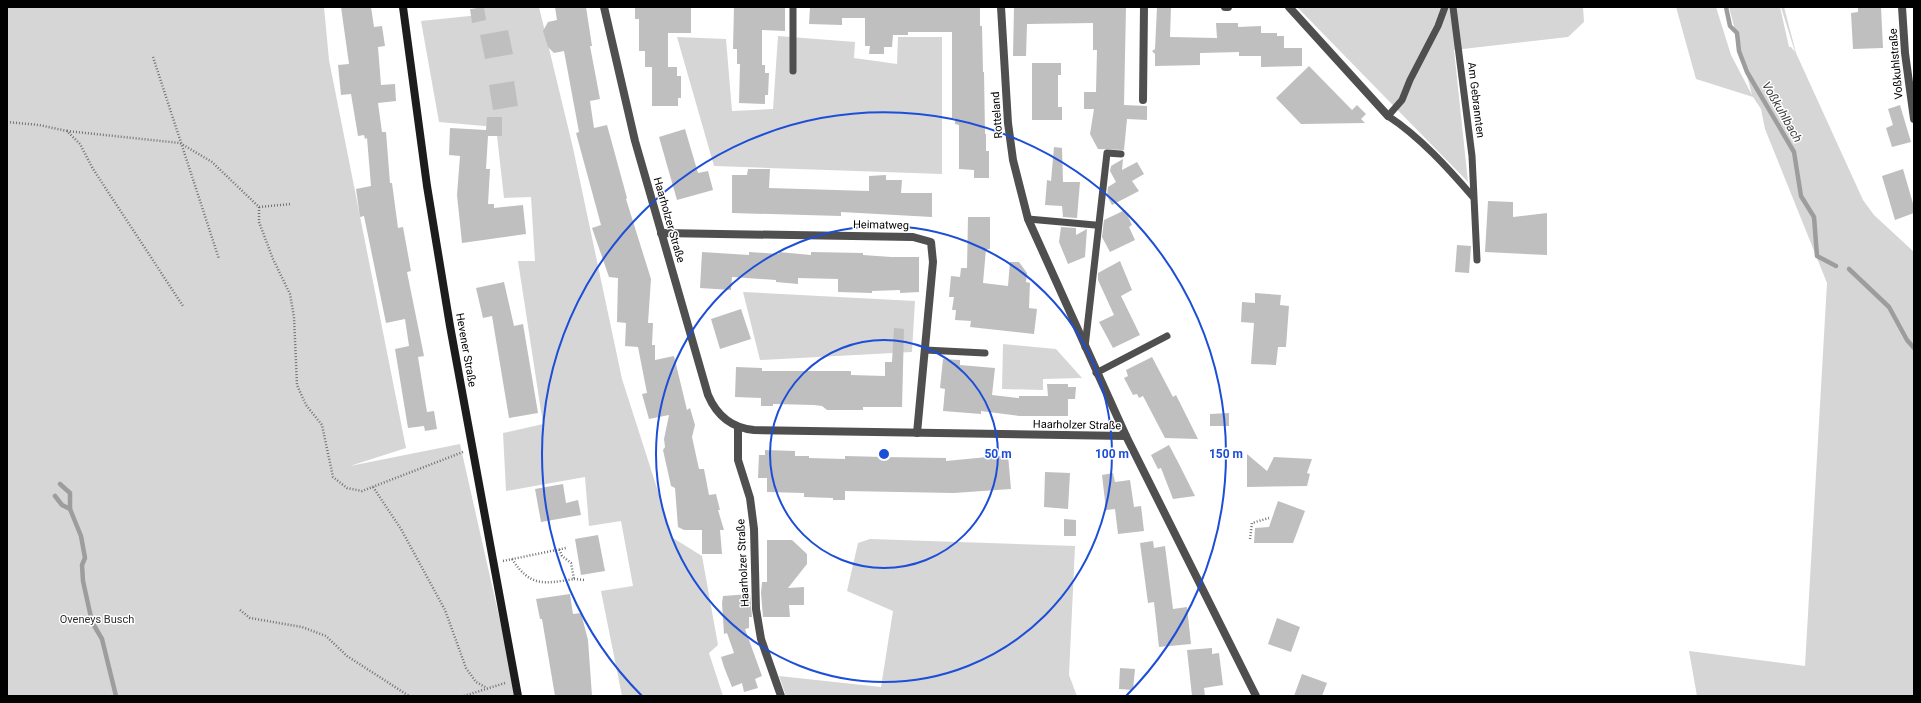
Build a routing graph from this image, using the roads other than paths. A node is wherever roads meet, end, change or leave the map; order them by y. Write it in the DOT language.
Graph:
graph roads {
  1 [pos="403,7"];
  2 [pos="604,7"];
  3 [pos="793,7"];
  4 [pos="1001,7"];
  5 [pos="1144,7"];
  6 [pos="1289,7"];
  7 [pos="1445,7"];
  8 [pos="1453,7"];
  9 [pos="1902,7"];
  10 [pos="793,71"];
  11 [pos="1143,100"];
  12 [pos="1388,116"];
  13 [pos="1914,119"];
  14 [pos="1121,154"];
  15 [pos="1473,197"];
  16 [pos="1028,219"];
  17 [pos="1095,225"];
  18 [pos="661,233"];
  19 [pos="1477,260"];
  20 [pos="1167,336"];
  21 [pos="1085,348"];
  22 [pos="925,350"];
  23 [pos="985,354"];
  24 [pos="1096,373"];
  25 [pos="738,427"];
  26 [pos="917,433"];
  27 [pos="1126,436"];
  28 [pos="518,696"];
  29 [pos="781,696"];
  30 [pos="1256,696"];
  1 -- 28 [label="street, Hevener Straße"];
  2 -- 18 [label="street, Haarholzer Straße"];
  3 -- 10 [label="lane"];
  4 -- 16 [label="street, Rotteland"];
  5 -- 11 [label="street"];
  6 -- 12 [label="street"];
  7 -- 12 [label="lane"];
  8 -- 15 [label="lane, Am Gebrannten"];
  9 -- 13 [label="street, Voßkuhlstraße"];
  12 -- 15 [label="lane"];
  14 -- 21 [label="lane"];
  15 -- 19 [label="lane, Am Gebrannten"];
  16 -- 17 [label="lane"];
  16 -- 21 [label="street, Rotteland"];
  18 -- 22 [label="street, Heimatweg"];
  18 -- 25 [label="street, Haarholzer Straße"];
  20 -- 24 [label="lane"];
  21 -- 24 [label="street, Rotteland"];
  22 -- 23 [label="lane"];
  22 -- 26 [label="street, Heimatweg"];
  24 -- 27 [label="street, Rotteland"];
  25 -- 26 [label="street, Haarholzer Straße"];
  25 -- 29 [label="street, Haarholzer Straße"];
  26 -- 27 [label="street, Haarholzer Straße"];
  27 -- 30 [label="street, Haarholzer Straße"];
}
